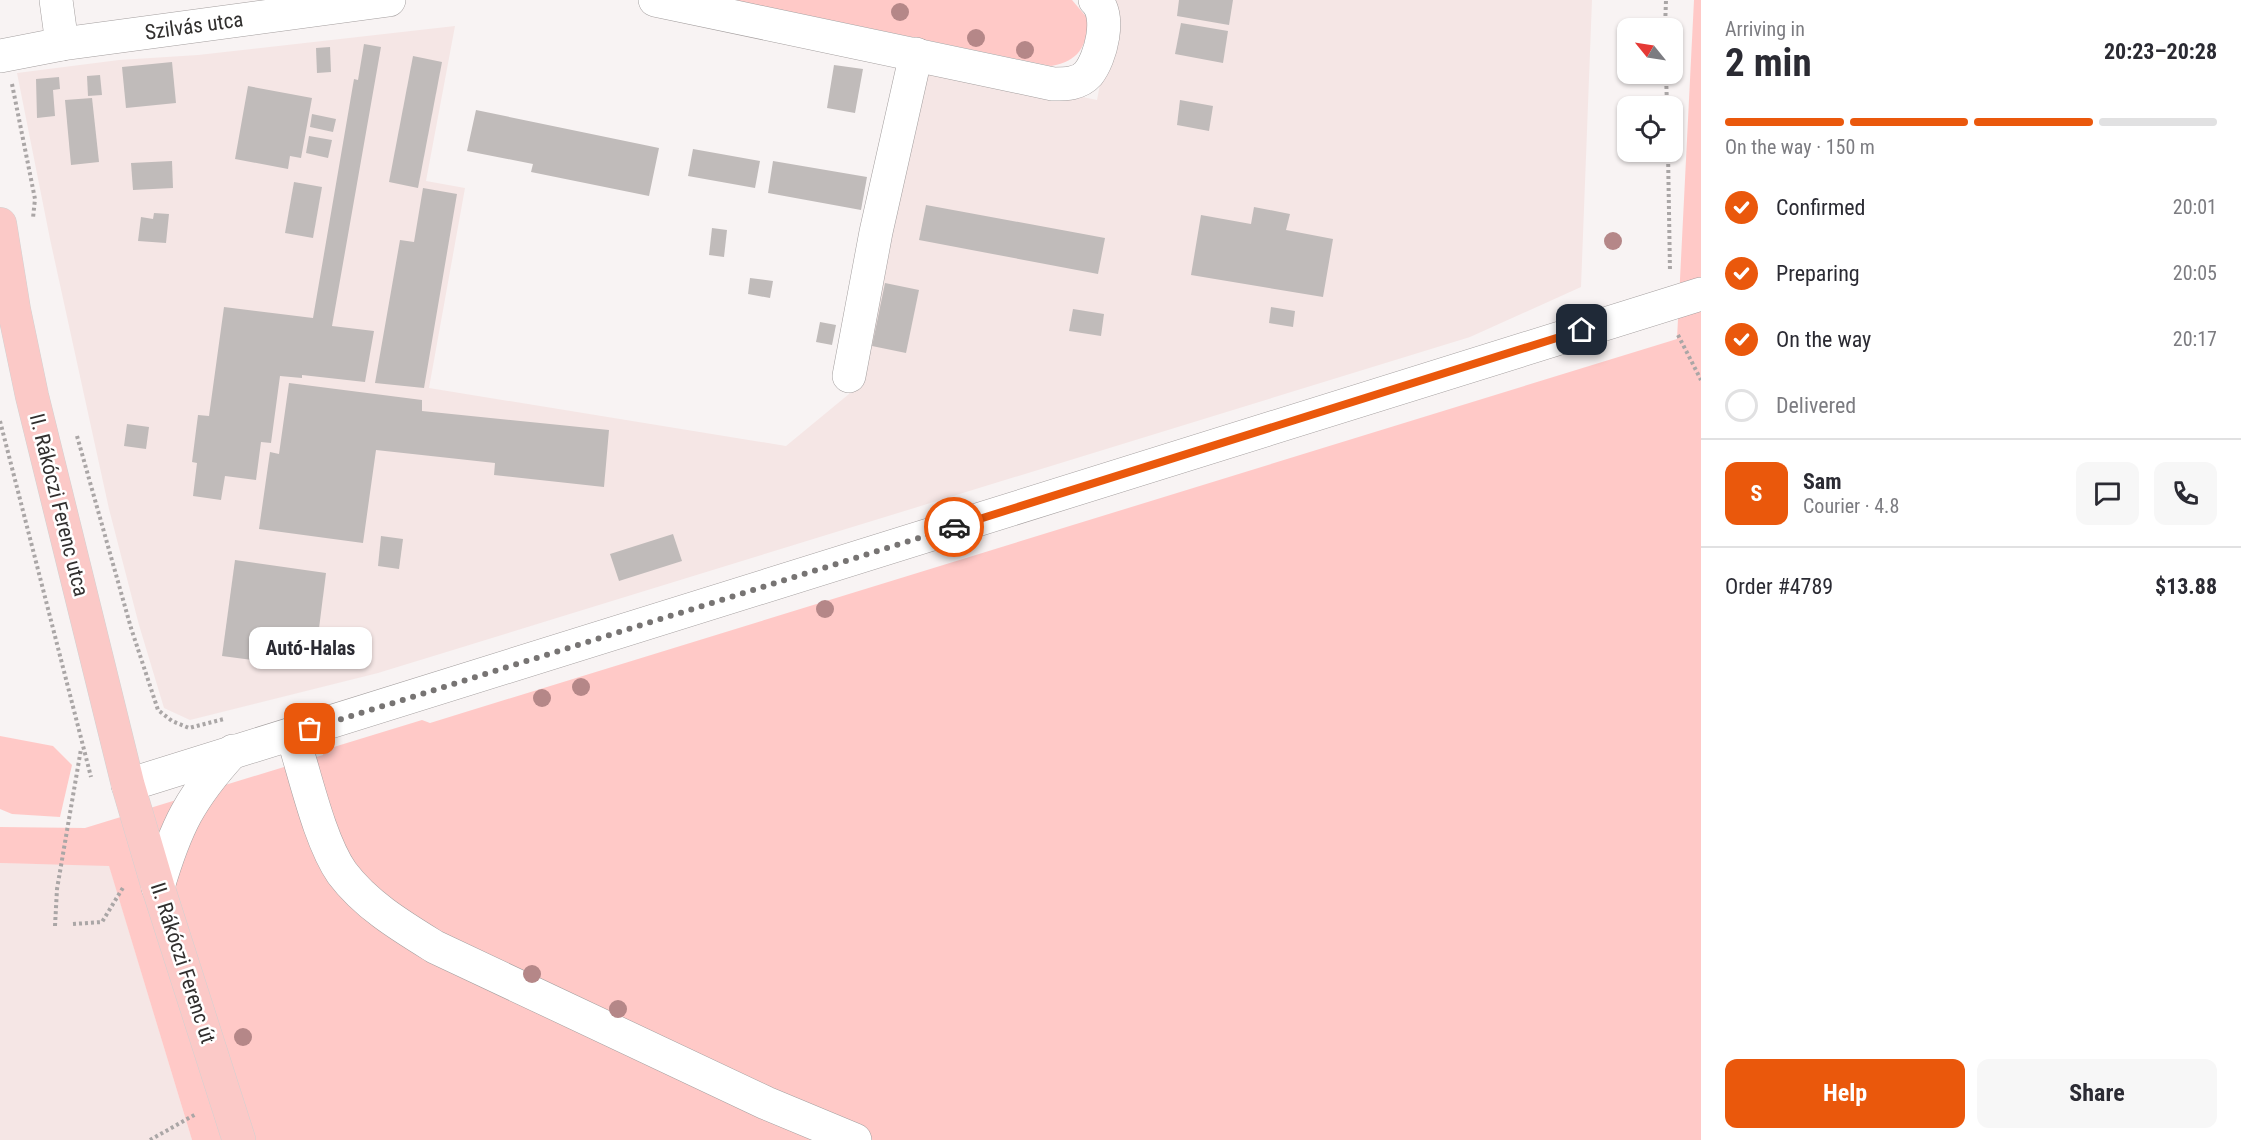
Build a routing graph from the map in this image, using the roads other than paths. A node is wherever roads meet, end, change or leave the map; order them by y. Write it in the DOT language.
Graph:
graph roads {
  1 [pos="56,0"];
  2 [pos="388,0"];
  3 [pos="655,0"];
  4 [pos="1095,0"];
  5 [pos="62,44"];
  6 [pos="916,54"];
  7 [pos="3,55"];
  8 [pos="16,225"];
  9 [pos="1701,294"];
  10 [pos="849,376"];
  11 [pos="292,734"];
  12 [pos="233,751"];
  13 [pos="128,785"];
  14 [pos="158,887"];
  15 [pos="239,1140"];
  16 [pos="855,1140"];
  1 -- 5 [label="street"];
  2 -- 5 [label="street, Szilvás utca"];
  3 -- 6 [label="street"];
  4 -- 6 [label="street"];
  5 -- 7 [label="street, Szilvás utca"];
  6 -- 10 [label="street"];
  8 -- 13 [label="main road, II. Rákóczi Ferenc utca"];
  9 -- 11 [label="street"];
  11 -- 12 [label="street"];
  11 -- 16 [label="street"];
  12 -- 13 [label="street"];
  12 -- 14 [label="street"];
  13 -- 14 [label="main road, II. Rákóczi Ferenc út"];
  14 -- 15 [label="main road, II. Rákóczi Ferenc út"];
}
